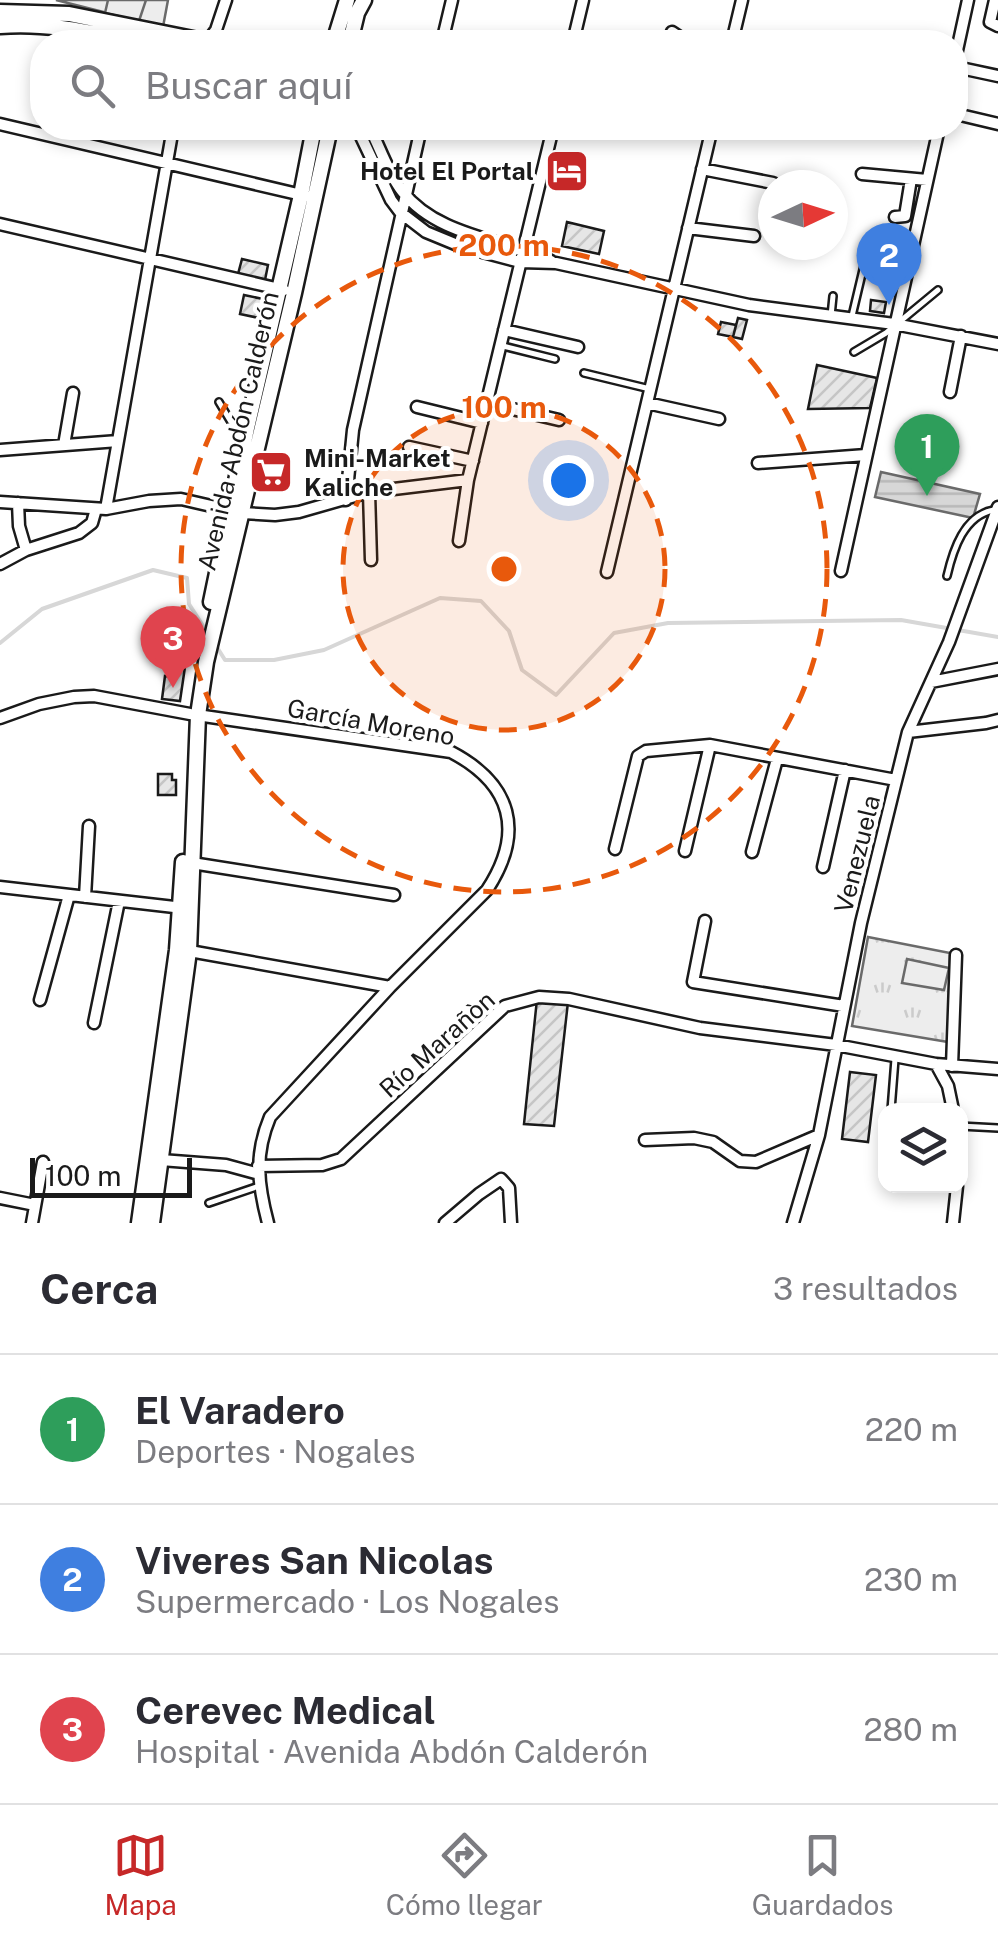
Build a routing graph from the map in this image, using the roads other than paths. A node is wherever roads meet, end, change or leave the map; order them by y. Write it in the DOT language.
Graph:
graph roads {
  1 [pos="226,0"];
  2 [pos="338,0"];
  3 [pos="364,0"];
  4 [pos="452,0"];
  5 [pos="583,0"];
  6 [pos="742,0"];
  7 [pos="968,0"];
  8 [pos="347,1"];
  9 [pos="994,3"];
  10 [pos="0,12"];
  11 [pos="0,26"];
  12 [pos="998,26"];
  13 [pos="78,30"];
  14 [pos="148,30"];
  15 [pos="216,30"];
  16 [pos="338,30"];
  17 [pos="353,30"];
  18 [pos="445,30"];
  19 [pos="576,30"];
  20 [pos="735,30"];
  21 [pos="961,30"];
  22 [pos="968,70"];
  23 [pos="998,76"];
  24 [pos="968,117"];
  25 [pos="0,124"];
  26 [pos="998,124"];
  27 [pos="30,131"];
  28 [pos="66,140"];
  29 [pos="171,140"];
  30 [pos="313,140"];
  31 [pos="326,140"];
  32 [pos="363,140"];
  33 [pos="376,140"];
  34 [pos="417,140"];
  35 [pos="549,140"];
  36 [pos="709,140"];
  37 [pos="936,140"];
  38 [pos="166,164"];
  39 [pos="702,168"];
  40 [pos="862,174"];
  41 [pos="911,179"];
  42 [pos="758,180"];
  43 [pos="927,180"];
  44 [pos="405,195"];
  45 [pos="308,196"];
  46 [pos="400,212"];
  47 [pos="895,216"];
  48 [pos="0,224"];
  49 [pos="688,228"];
  50 [pos="754,236"];
  51 [pos="871,236"];
  52 [pos="524,249"];
  53 [pos="149,259"];
  54 [pos="520,262"];
  55 [pos="556,263"];
  56 [pos="674,288"];
  57 [pos="938,290"];
  58 [pos="287,291"];
  59 [pos="833,296"];
  60 [pos="830,316"];
  61 [pos="851,318"];
  62 [pos="894,324"];
  63 [pos="504,330"];
  64 [pos="960,336"];
  65 [pos="998,344"];
  66 [pos="500,345"];
  67 [pos="578,347"];
  68 [pos="854,352"];
  69 [pos="554,359"];
  70 [pos="584,373"];
  71 [pos="650,389"];
  72 [pos="950,392"];
  73 [pos="73,393"];
  74 [pos="219,402"];
  75 [pos="487,403"];
  76 [pos="648,403"];
  77 [pos="416,408"];
  78 [pos="718,418"];
  79 [pos="559,420"];
  80 [pos="482,423"];
  81 [pos="246,428"];
  82 [pos="118,441"];
  83 [pos="64,445"];
  84 [pos="409,447"];
  85 [pos="0,450"];
  86 [pos="866,455"];
  87 [pos="473,461"];
  88 [pos="758,463"];
  89 [pos="468,480"];
  90 [pos="369,492"];
  91 [pos="346,500"];
  92 [pos="0,502"];
  93 [pos="18,503"];
  94 [pos="998,508"];
  95 [pos="101,509"];
  96 [pos="236,511"];
  97 [pos="459,540"];
  98 [pos="26,550"];
  99 [pos="371,560"];
  100 [pos="0,564"];
  101 [pos="841,570"];
  102 [pos="607,572"];
  103 [pos="947,576"];
  104 [pos="998,669"];
  105 [pos="932,682"];
  106 [pos="194,714"];
  107 [pos="0,718"];
  108 [pos="998,720"];
  109 [pos="908,732"];
  110 [pos="710,745"];
  111 [pos="778,759"];
  112 [pos="846,770"];
  113 [pos="896,780"];
  114 [pos="89,826"];
  115 [pos="616,850"];
  116 [pos="685,851"];
  117 [pos="752,852"];
  118 [pos="192,863"];
  119 [pos="823,867"];
  120 [pos="0,887"];
  121 [pos="69,895"];
  122 [pos="394,895"];
  123 [pos="85,897"];
  124 [pos="119,901"];
  125 [pos="185,908"];
  126 [pos="705,920"];
  127 [pos="183,950"];
  128 [pos="956,954"];
  129 [pos="390,987"];
  130 [pos="40,1000"];
  131 [pos="844,1006"];
  132 [pos="94,1023"];
  133 [pos="836,1044"];
  134 [pos="895,1056"];
  135 [pos="936,1064"];
  136 [pos="952,1066"];
  137 [pos="998,1069"];
  138 [pos="892,1103"];
  139 [pos="952,1103"];
  140 [pos="968,1126"];
  141 [pos="998,1128"];
  142 [pos="819,1136"];
  143 [pos="644,1140"];
  144 [pos="160,1160"];
  145 [pos="43,1162"];
  146 [pos="259,1175"];
  147 [pos="956,1193"];
  148 [pos="0,1198"];
  149 [pos="209,1203"];
  150 [pos="36,1205"];
  151 [pos="32,1223"];
  152 [pos="138,1223"];
  153 [pos="152,1223"];
  154 [pos="268,1223"];
  155 [pos="446,1223"];
  156 [pos="511,1223"];
  157 [pos="793,1223"];
  158 [pos="952,1223"];
  1 -- 15 [label="street"];
  2 -- 8 [label="lane"];
  3 -- 17 [label="main road"];
  4 -- 18 [label="street"];
  5 -- 19 [label="street"];
  6 -- 20 [label="street"];
  7 -- 9 [label="street"];
  7 -- 21 [label="street"];
  8 -- 16 [label="main road"];
  9 -- 12 [label="street"];
  10 -- 14 [label="main road"];
  11 -- 13 [label="main road"];
  22 -- 23 [label="street"];
  24 -- 26 [label="street"];
  25 -- 27 [label="street"];
  28 -- 38 [label="street"];
  29 -- 38 [label="street"];
  30 -- 45 [label="main road, Avenida Abdón Calderón"];
  31 -- 45 [label="main road, Avenida Abdón Calderón"];
  32 -- 46 [label="street"];
  33 -- 44 [label="street"];
  34 -- 44 [label="street"];
  35 -- 52 [label="street"];
  36 -- 39 [label="street"];
  37 -- 43 [label="street"];
  38 -- 45 [label="street"];
  38 -- 53 [label="street"];
  39 -- 42 [label="street"];
  39 -- 49 [label="street"];
  40 -- 41 [label="street"];
  41 -- 43 [label="street"];
  41 -- 47 [label="street"];
  43 -- 62 [label="street"];
  44 -- 46 [label="street"];
  44 -- 52 [label="street"];
  45 -- 58 [label="main road, Avenida Abdón Calderón"];
  46 -- 54 [label="street"];
  46 -- 91 [label="street"];
  48 -- 53 [label="street"];
  49 -- 50 [label="street"];
  49 -- 56 [label="street"];
  51 -- 61 [label="lane"];
  52 -- 54 [label="street"];
  52 -- 55 [label="street"];
  53 -- 58 [label="street"];
  53 -- 82 [label="street"];
  54 -- 55 [label="street"];
  54 -- 63 [label="street"];
  55 -- 56 [label="street"];
  56 -- 60 [label="street"];
  56 -- 71 [label="street"];
  57 -- 62 [label="lane"];
  58 -- 81 [label="main road, Avenida Abdón Calderón"];
  58 -- 96 [label="main road, Avenida Abdón Calderón"];
  59 -- 60 [label="lane"];
  60 -- 61 [label="street"];
  61 -- 62 [label="street"];
  62 -- 64 [label="street"];
  62 -- 68 [label="lane"];
  62 -- 86 [label="street"];
  63 -- 66 [label="street"];
  63 -- 67 [label="street"];
  64 -- 65 [label="street"];
  64 -- 72 [label="street"];
  66 -- 69 [label="lane"];
  66 -- 75 [label="street"];
  70 -- 71 [label="lane"];
  71 -- 76 [label="street"];
  73 -- 83 [label="street"];
  74 -- 81 [label="lane"];
  75 -- 79 [label="street"];
  75 -- 80 [label="street"];
  76 -- 78 [label="street"];
  76 -- 102 [label="street"];
  77 -- 80 [label="street"];
  80 -- 87 [label="street"];
  81 -- 96 [label="main road, Avenida Abdón Calderón"];
  82 -- 83 [label="street"];
  82 -- 95 [label="street"];
  83 -- 85 [label="street"];
  84 -- 87 [label="street"];
  86 -- 88 [label="street"];
  86 -- 101 [label="street"];
  87 -- 89 [label="street"];
  89 -- 90 [label="street"];
  89 -- 97 [label="street"];
  90 -- 91 [label="street"];
  90 -- 99 [label="street"];
  91 -- 96 [label="street"];
  92 -- 93 [label="street"];
  93 -- 95 [label="street"];
  93 -- 98 [label="street"];
  94 -- 103 [label="lane"];
  94 -- 105 [label="street, Venezuela"];
  95 -- 96 [label="street"];
  95 -- 98 [label="street"];
  96 -- 106 [label="main road, Avenida Abdón Calderón"];
  98 -- 100 [label="street"];
  104 -- 105 [label="street"];
  105 -- 109 [label="street, Venezuela"];
  106 -- 107 [label="street, García Moreno"];
  106 -- 118 [label="main road, Avenida Abdón Calderón"];
  106 -- 125 [label="main road, Avenida Abdón Calderón"];
  106 -- 129 [label="street, García Moreno"];
  108 -- 109 [label="street"];
  109 -- 113 [label="street, Venezuela"];
  110 -- 111 [label="street"];
  110 -- 115 [label="street"];
  110 -- 116 [label="street"];
  111 -- 112 [label="street"];
  111 -- 117 [label="street"];
  112 -- 113 [label="street"];
  112 -- 119 [label="street"];
  113 -- 131 [label="street, Venezuela"];
  114 -- 123 [label="street"];
  118 -- 122 [label="street"];
  118 -- 125 [label="main road, Avenida Abdón Calderón"];
  120 -- 121 [label="street"];
  121 -- 123 [label="street"];
  121 -- 130 [label="street"];
  123 -- 124 [label="street"];
  124 -- 125 [label="street"];
  124 -- 132 [label="street"];
  125 -- 127 [label="main road, Avenida Abdón Calderón"];
  126 -- 131 [label="street"];
  127 -- 129 [label="street"];
  127 -- 144 [label="main road, Avenida Abdón Calderón"];
  127 -- 152 [label="main road, Avenida Abdón Calderón"];
  128 -- 136 [label="street"];
  129 -- 146 [label="street, García Moreno"];
  131 -- 133 [label="street, Venezuela"];
  133 -- 134 [label="street, Río Marañòn"];
  133 -- 142 [label="street, Venezuela"];
  133 -- 146 [label="street, Río Marañòn"];
  134 -- 135 [label="street, Río Marañòn"];
  134 -- 138 [label="lane"];
  135 -- 136 [label="street, Río Marañòn"];
  135 -- 139 [label="street"];
  136 -- 137 [label="street, Río Marañòn"];
  140 -- 141 [label="lane"];
  142 -- 143 [label="street"];
  142 -- 157 [label="street, Venezuela"];
  144 -- 146 [label="street, Río Marañòn"];
  144 -- 153 [label="main road, Avenida Abdón Calderón"];
  145 -- 150 [label="street"];
  146 -- 149 [label="lane"];
  146 -- 154 [label="street, García Moreno"];
  147 -- 158 [label="street"];
  148 -- 150 [label="street"];
  150 -- 151 [label="street"];
  155 -- 156 [label="street"];
}
